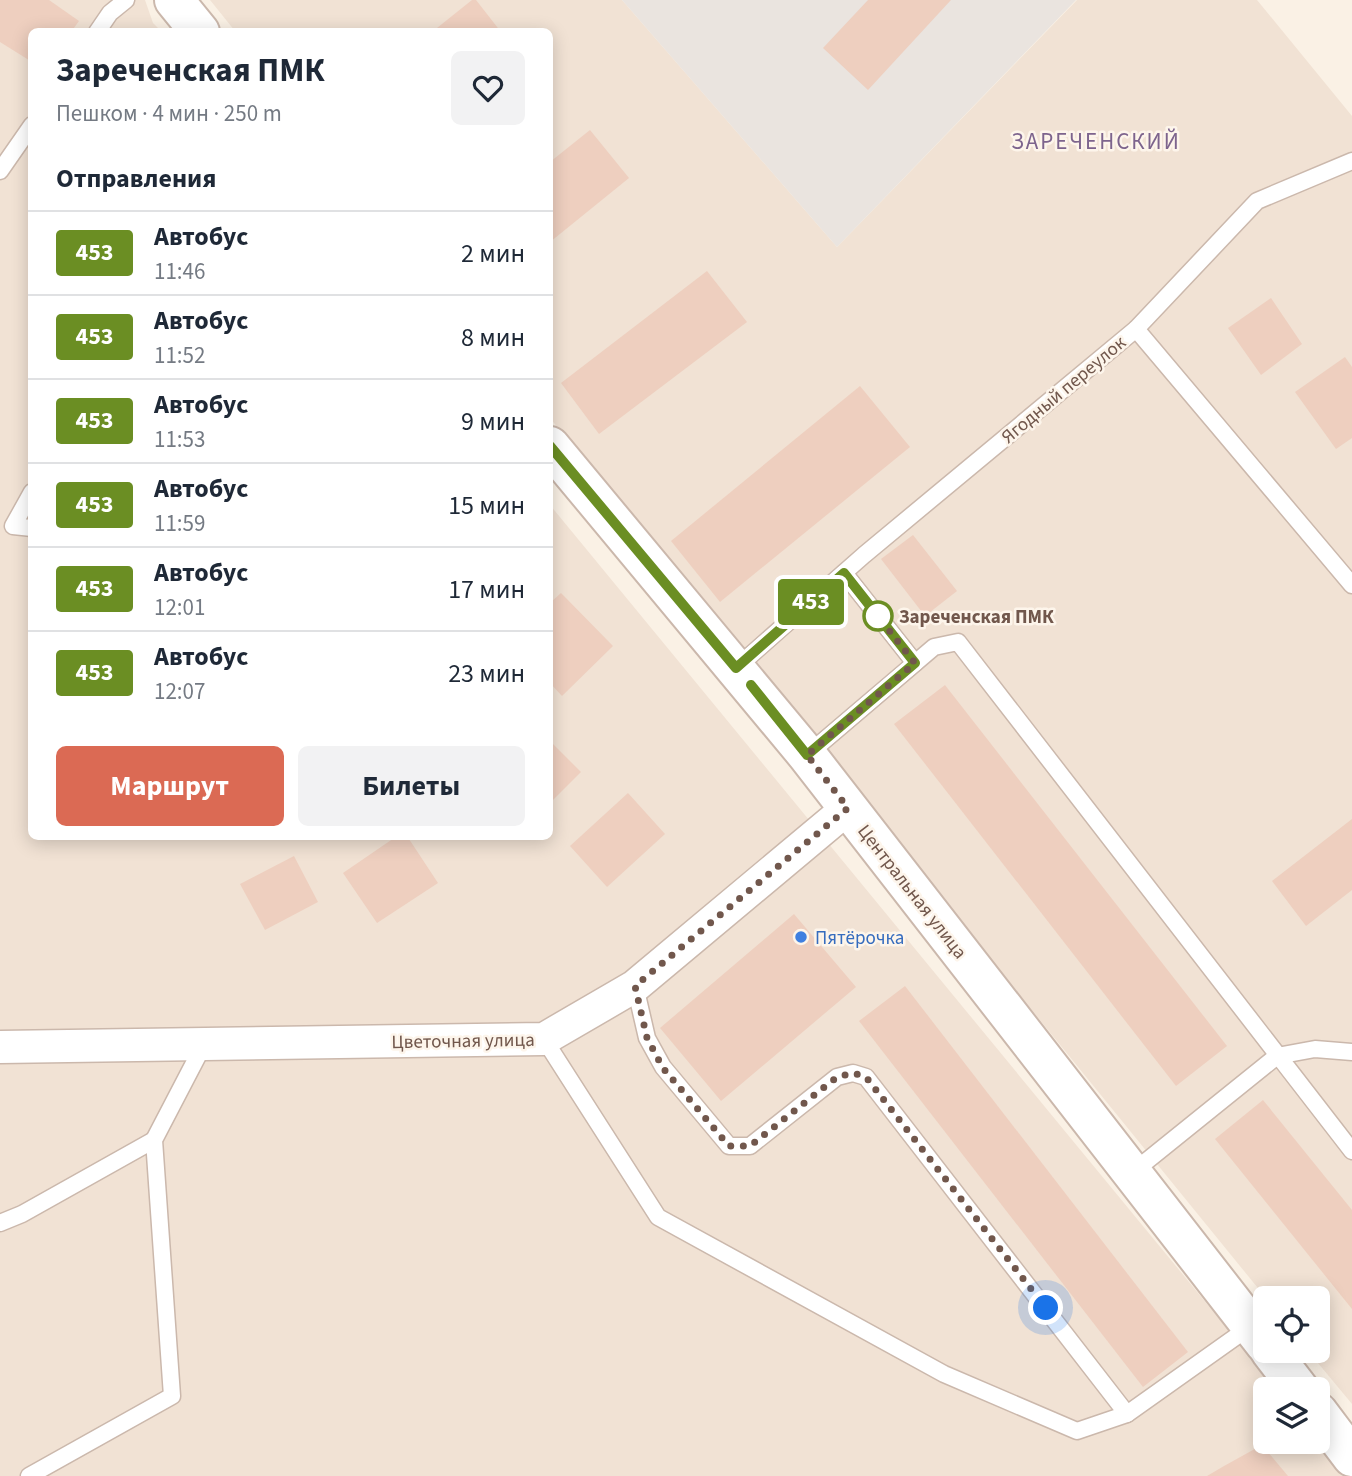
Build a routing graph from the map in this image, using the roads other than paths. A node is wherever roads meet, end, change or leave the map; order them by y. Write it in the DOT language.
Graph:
graph roads {
  1 [pos="126,0"];
  2 [pos="174,0"];
  3 [pos="99,28"];
  4 [pos="197,28"];
  5 [pos="28,131"];
  6 [pos="1352,161"];
  7 [pos="0,171"];
  8 [pos="1136,329"];
  9 [pos="553,450"];
  10 [pos="28,497"];
  11 [pos="7,524"];
  12 [pos="28,527"];
  13 [pos="844,573"];
  14 [pos="1352,585"];
  15 [pos="915,663"];
  16 [pos="736,668"];
  17 [pos="807,755"];
  18 [pos="848,808"];
  19 [pos="635,986"];
  20 [pos="544,1039"];
  21 [pos="204,1044"];
  22 [pos="0,1047"];
  23 [pos="1352,1052"];
  24 [pos="1278,1056"];
  25 [pos="154,1140"];
  26 [pos="1352,1151"];
  27 [pos="1133,1172"];
  28 [pos="0,1223"];
  29 [pos="1253,1328"];
  30 [pos="1253,1345"];
  31 [pos="1279,1363"];
  32 [pos="1290,1377"];
  33 [pos="1127,1414"];
  34 [pos="1330,1428"];
  35 [pos="1352,1457"];
  36 [pos="29,1476"];
  1 -- 3 [label="lane"];
  2 -- 4 [label="street"];
  5 -- 7 [label="lane"];
  6 -- 8 [label="lane"];
  8 -- 13 [label="lane, Ягодный переулок"];
  8 -- 14 [label="lane, Ягодный переулок"];
  9 -- 16 [label="street, Центральная улица"];
  10 -- 11 [label="lane"];
  11 -- 12 [label="lane"];
  13 -- 15 [label="lane"];
  13 -- 16 [label="lane, Ягодный переулок"];
  15 -- 17 [label="lane"];
  15 -- 24 [label="lane"];
  16 -- 17 [label="street, Центральная улица"];
  17 -- 18 [label="street, Центральная улица"];
  18 -- 19 [label="street, Цветочная улица"];
  18 -- 27 [label="street, Центральная улица"];
  19 -- 20 [label="street, Цветочная улица"];
  19 -- 33 [label="lane"];
  20 -- 21 [label="street, Цветочная улица"];
  20 -- 33 [label="lane"];
  21 -- 22 [label="street, Цветочная улица"];
  21 -- 25 [label="lane"];
  23 -- 24 [label="lane"];
  24 -- 26 [label="lane"];
  24 -- 27 [label="lane"];
  25 -- 28 [label="lane"];
  25 -- 36 [label="lane"];
  27 -- 29 [label="street, Центральная улица"];
  30 -- 33 [label="lane"];
  31 -- 32 [label="street, Центральная улица"];
  34 -- 35 [label="street"];
}
